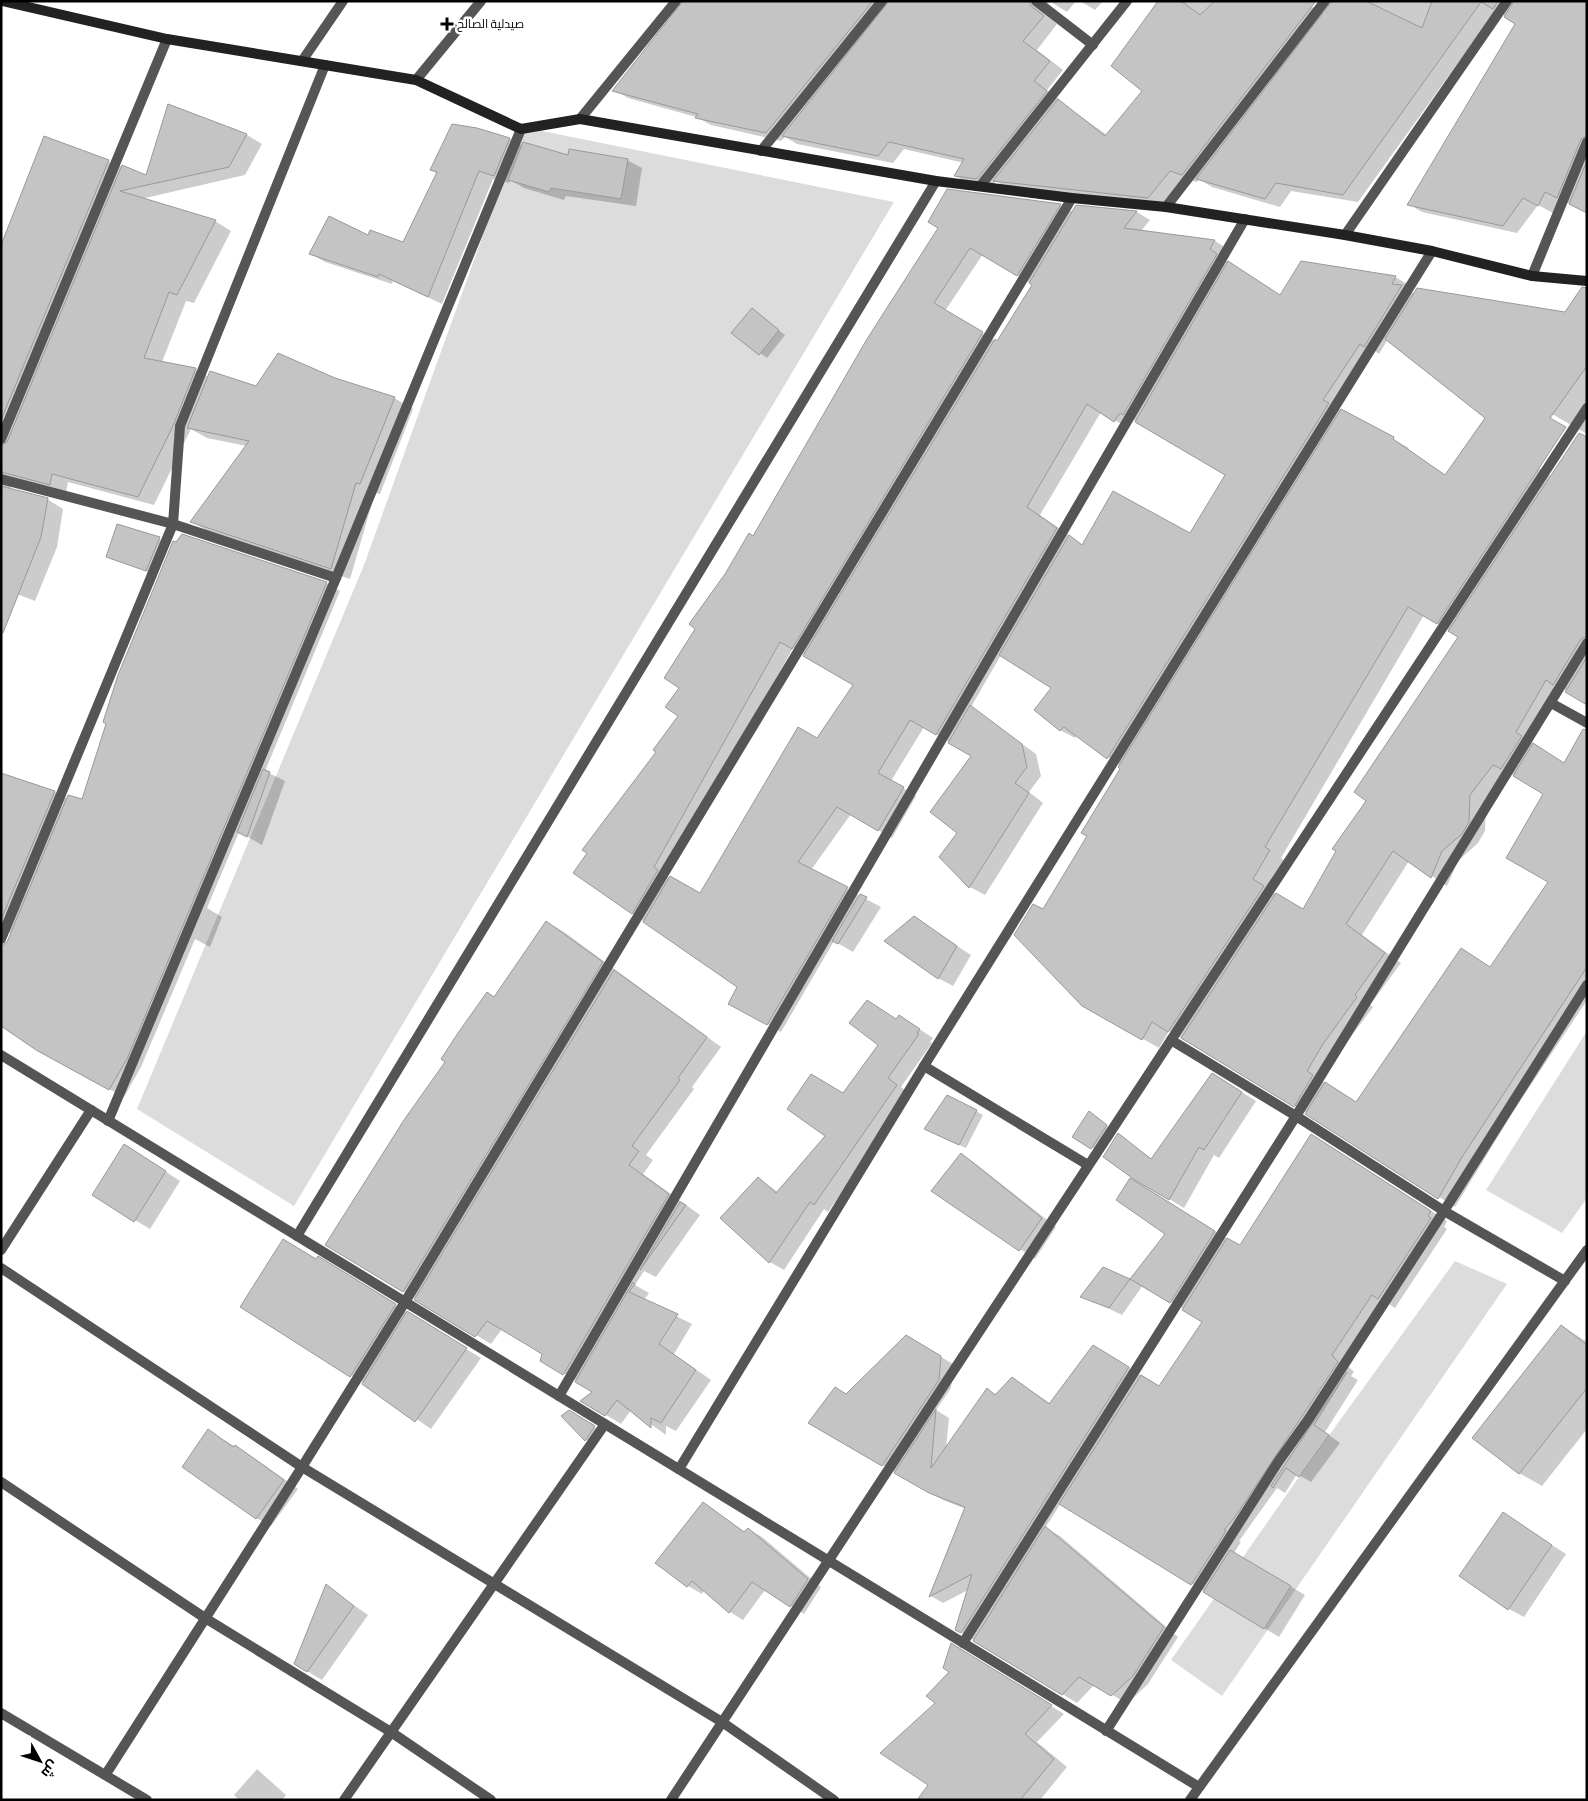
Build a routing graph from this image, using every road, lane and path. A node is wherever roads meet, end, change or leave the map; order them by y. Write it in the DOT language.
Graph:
graph roads {
  1 [pos="2,1"];
  2 [pos="343,1"];
  3 [pos="481,1"];
  4 [pos="676,1"];
  5 [pos="882,1"];
  6 [pos="1036,1"];
  7 [pos="1127,1"];
  8 [pos="1325,1"];
  9 [pos="1507,1"];
  10 [pos="167,39"];
  11 [pos="1092,45"];
  12 [pos="302,61"];
  13 [pos="325,65"];
  14 [pos="416,80"];
  15 [pos="580,118"];
  16 [pos="521,129"];
  17 [pos="1587,142"];
  18 [pos="761,151"];
  19 [pos="936,180"];
  20 [pos="981,185"];
  21 [pos="1072,198"];
  22 [pos="1166,207"];
  23 [pos="1245,219"];
  24 [pos="1345,235"];
  25 [pos="1432,251"];
  26 [pos="1532,276"];
  27 [pos="1587,281"];
  28 [pos="1587,408"];
  29 [pos="1,439"];
  30 [pos="1,479"];
  31 [pos="173,524"];
  32 [pos="336,578"];
  33 [pos="1587,643"];
  34 [pos="1551,703"];
  35 [pos="1587,723"];
  36 [pos="1,939"];
  37 [pos="1587,985"];
  38 [pos="1171,1040"];
  39 [pos="1,1055"];
  40 [pos="924,1066"];
  41 [pos="91,1110"];
  42 [pos="1296,1116"];
  43 [pos="108,1121"];
  44 [pos="1088,1165"];
  45 [pos="1444,1211"];
  46 [pos="297,1236"];
  47 [pos="1,1250"];
  48 [pos="1587,1250"];
  49 [pos="1,1268"];
  50 [pos="1565,1281"];
  51 [pos="405,1302"];
  52 [pos="559,1396"];
  53 [pos="605,1424"];
  54 [pos="302,1467"];
  55 [pos="679,1469"];
  56 [pos="1,1482"];
  57 [pos="828,1560"];
  58 [pos="495,1582"];
  59 [pos="205,1618"];
  60 [pos="963,1643"];
  61 [pos="1,1713"];
  62 [pos="722,1722"];
  63 [pos="1106,1730"];
  64 [pos="391,1732"];
  65 [pos="106,1774"];
  66 [pos="1199,1787"];
  67 [pos="147,1800"];
  68 [pos="344,1800"];
  69 [pos="491,1800"];
  70 [pos="671,1800"];
  71 [pos="834,1800"];
  72 [pos="1190,1800"];
  1 -- 10 [label="street"];
  2 -- 12 [label="street"];
  3 -- 14 [label="street"];
  4 -- 15 [label="street"];
  5 -- 18 [label="street"];
  6 -- 11 [label="street"];
  7 -- 11 [label="street"];
  8 -- 22 [label="street"];
  9 -- 24 [label="street"];
  10 -- 12 [label="street"];
  10 -- 29 [label="street"];
  11 -- 20 [label="street"];
  12 -- 13 [label="street"];
  13 -- 14 [label="street"];
  13 -- 31 [label="street"];
  14 -- 16 [label="street"];
  15 -- 16 [label="street"];
  15 -- 18 [label="street"];
  16 -- 32 [label="street"];
  17 -- 26 [label="street"];
  18 -- 19 [label="street"];
  19 -- 20 [label="street"];
  19 -- 46 [label="street"];
  20 -- 21 [label="street"];
  21 -- 22 [label="street"];
  21 -- 51 [label="street"];
  22 -- 23 [label="street"];
  23 -- 24 [label="street"];
  23 -- 52 [label="street"];
  24 -- 25 [label="street"];
  25 -- 26 [label="street"];
  25 -- 40 [label="street"];
  26 -- 27 [label="street"];
  28 -- 38 [label="street"];
  30 -- 31 [label="street"];
  31 -- 32 [label="street"];
  31 -- 36 [label="street"];
  32 -- 43 [label="street"];
  33 -- 34 [label="street"];
  34 -- 35 [label="street"];
  34 -- 42 [label="street"];
  37 -- 45 [label="street"];
  38 -- 42 [label="street"];
  38 -- 44 [label="street"];
  39 -- 41 [label="street"];
  40 -- 44 [label="street"];
  40 -- 55 [label="street"];
  41 -- 43 [label="street"];
  41 -- 47 [label="street"];
  42 -- 45 [label="street"];
  42 -- 60 [label="street"];
  43 -- 46 [label="street"];
  44 -- 57 [label="street"];
  45 -- 50 [label="street"];
  45 -- 63 [label="street"];
  46 -- 51 [label="street"];
  48 -- 50 [label="street"];
  49 -- 54 [label="street"];
  50 -- 66 [label="street"];
  51 -- 52 [label="street"];
  51 -- 54 [label="street"];
  52 -- 53 [label="street"];
  53 -- 55 [label="street"];
  53 -- 58 [label="street"];
  54 -- 58 [label="street"];
  54 -- 59 [label="street"];
  55 -- 57 [label="street"];
  56 -- 59 [label="street"];
  57 -- 60 [label="street"];
  57 -- 62 [label="street"];
  58 -- 62 [label="street"];
  58 -- 64 [label="street"];
  59 -- 64 [label="street"];
  59 -- 65 [label="street"];
  60 -- 63 [label="street"];
  61 -- 65 [label="street"];
  62 -- 70 [label="street"];
  62 -- 71 [label="street"];
  63 -- 66 [label="street"];
  64 -- 68 [label="street"];
  64 -- 69 [label="street"];
  65 -- 67 [label="street"];
  66 -- 72 [label="street"];
}
